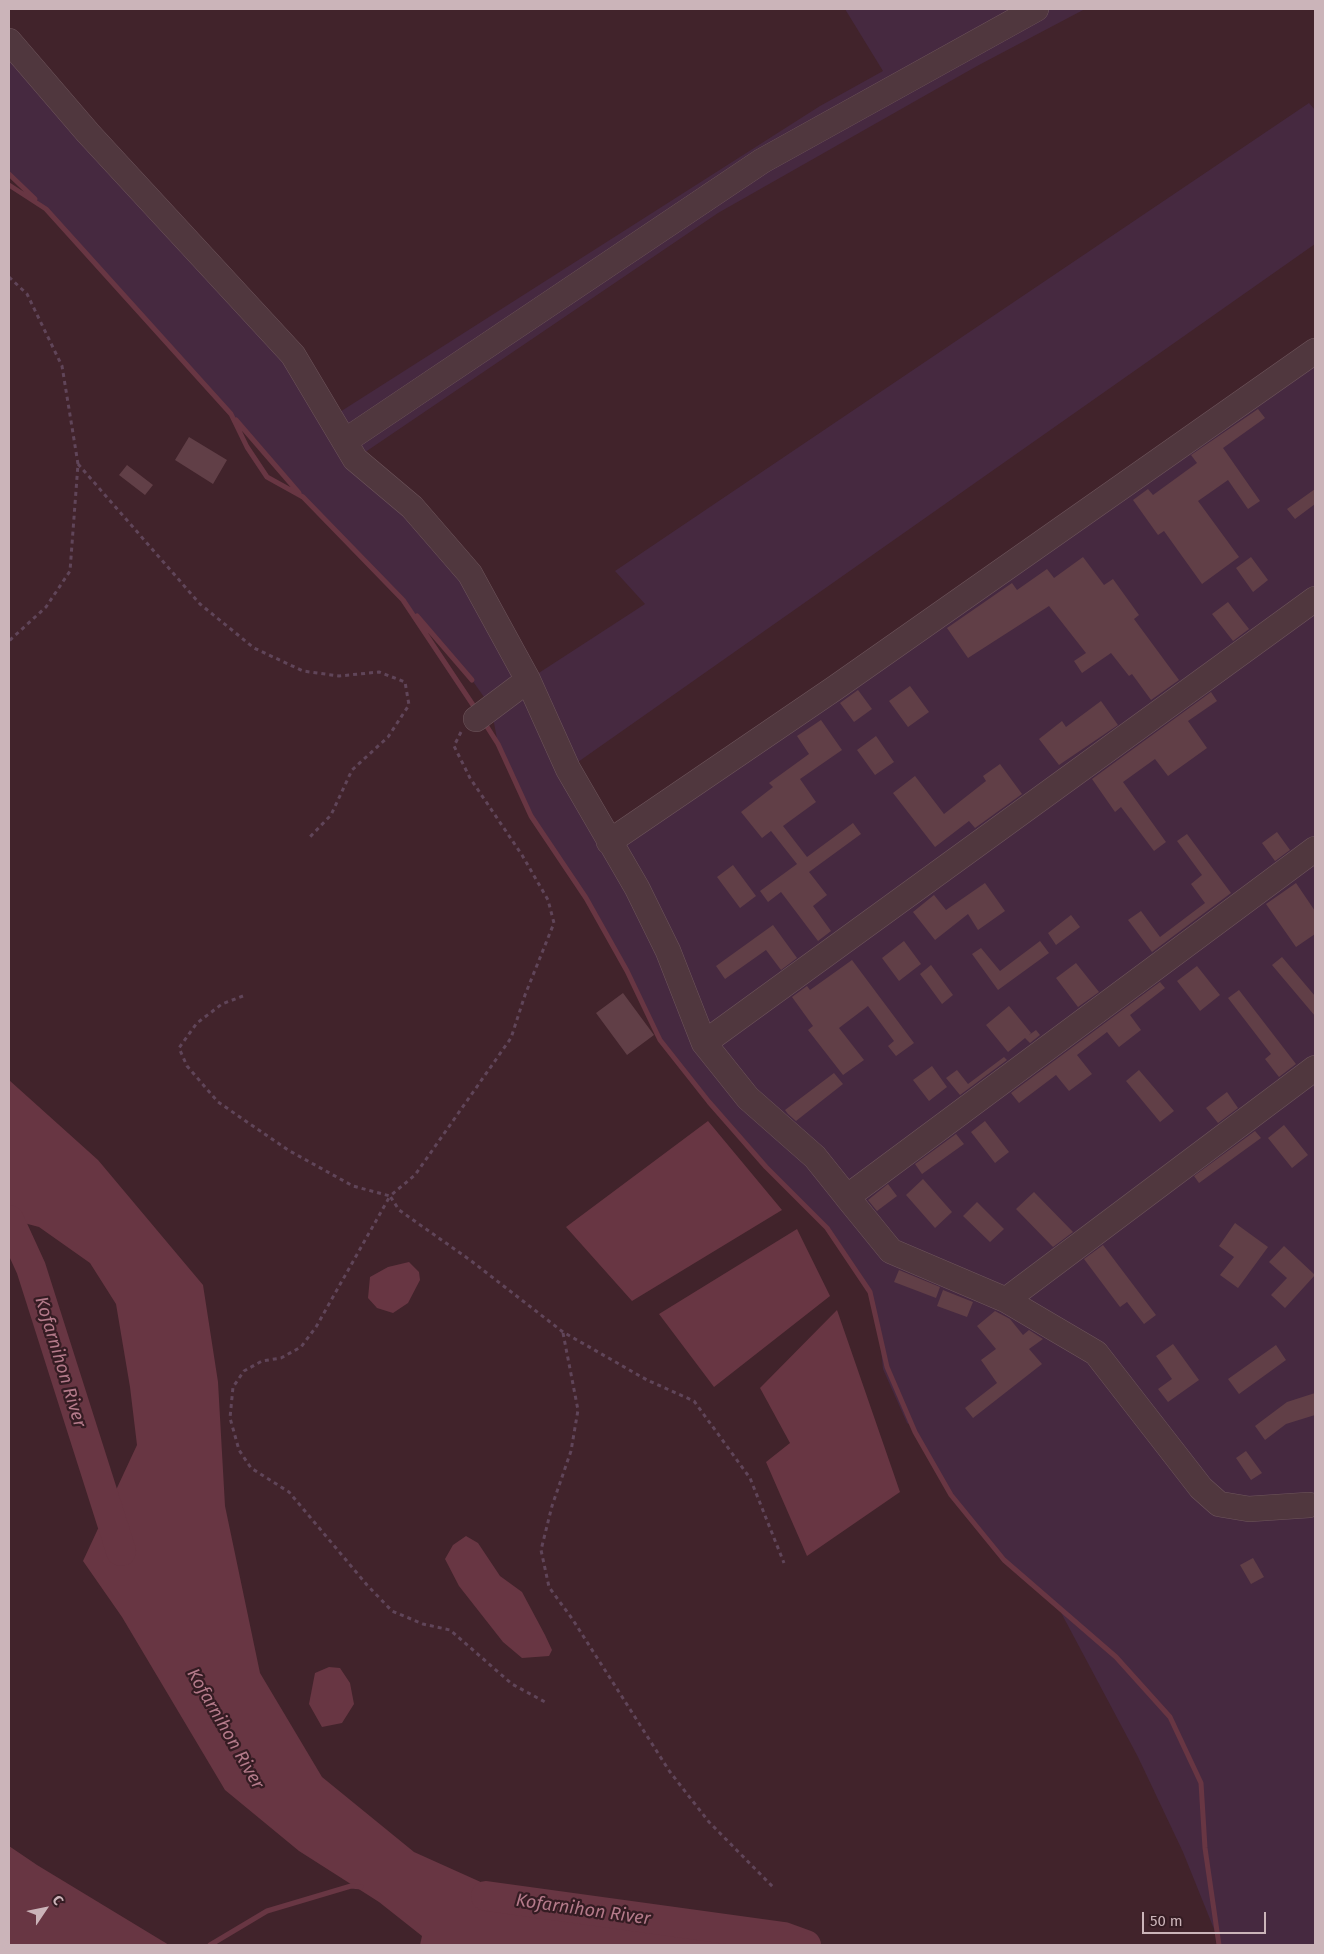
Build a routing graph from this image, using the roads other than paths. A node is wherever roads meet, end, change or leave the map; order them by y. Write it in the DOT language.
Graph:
graph roads {
  1 [pos="1036,9"];
  2 [pos="9,41"];
  3 [pos="1315,351"];
  4 [pos="346,441"];
  5 [pos="1315,599"];
  6 [pos="528,680"];
  7 [pos="476,719"];
  8 [pos="609,842"];
  9 [pos="1315,849"];
  10 [pos="704,1043"];
  11 [pos="1315,1068"];
  12 [pos="847,1197"];
  13 [pos="1006,1300"];
  14 [pos="1309,1505"];
  1 -- 4 [label="lane"];
  2 -- 4 [label="lane"];
  3 -- 8 [label="lane"];
  4 -- 6 [label="lane"];
  5 -- 10 [label="lane"];
  6 -- 7 [label="lane"];
  6 -- 8 [label="lane"];
  8 -- 10 [label="lane"];
  9 -- 12 [label="lane"];
  10 -- 12 [label="lane"];
  11 -- 13 [label="lane"];
  12 -- 13 [label="lane"];
  13 -- 14 [label="lane"];
}
